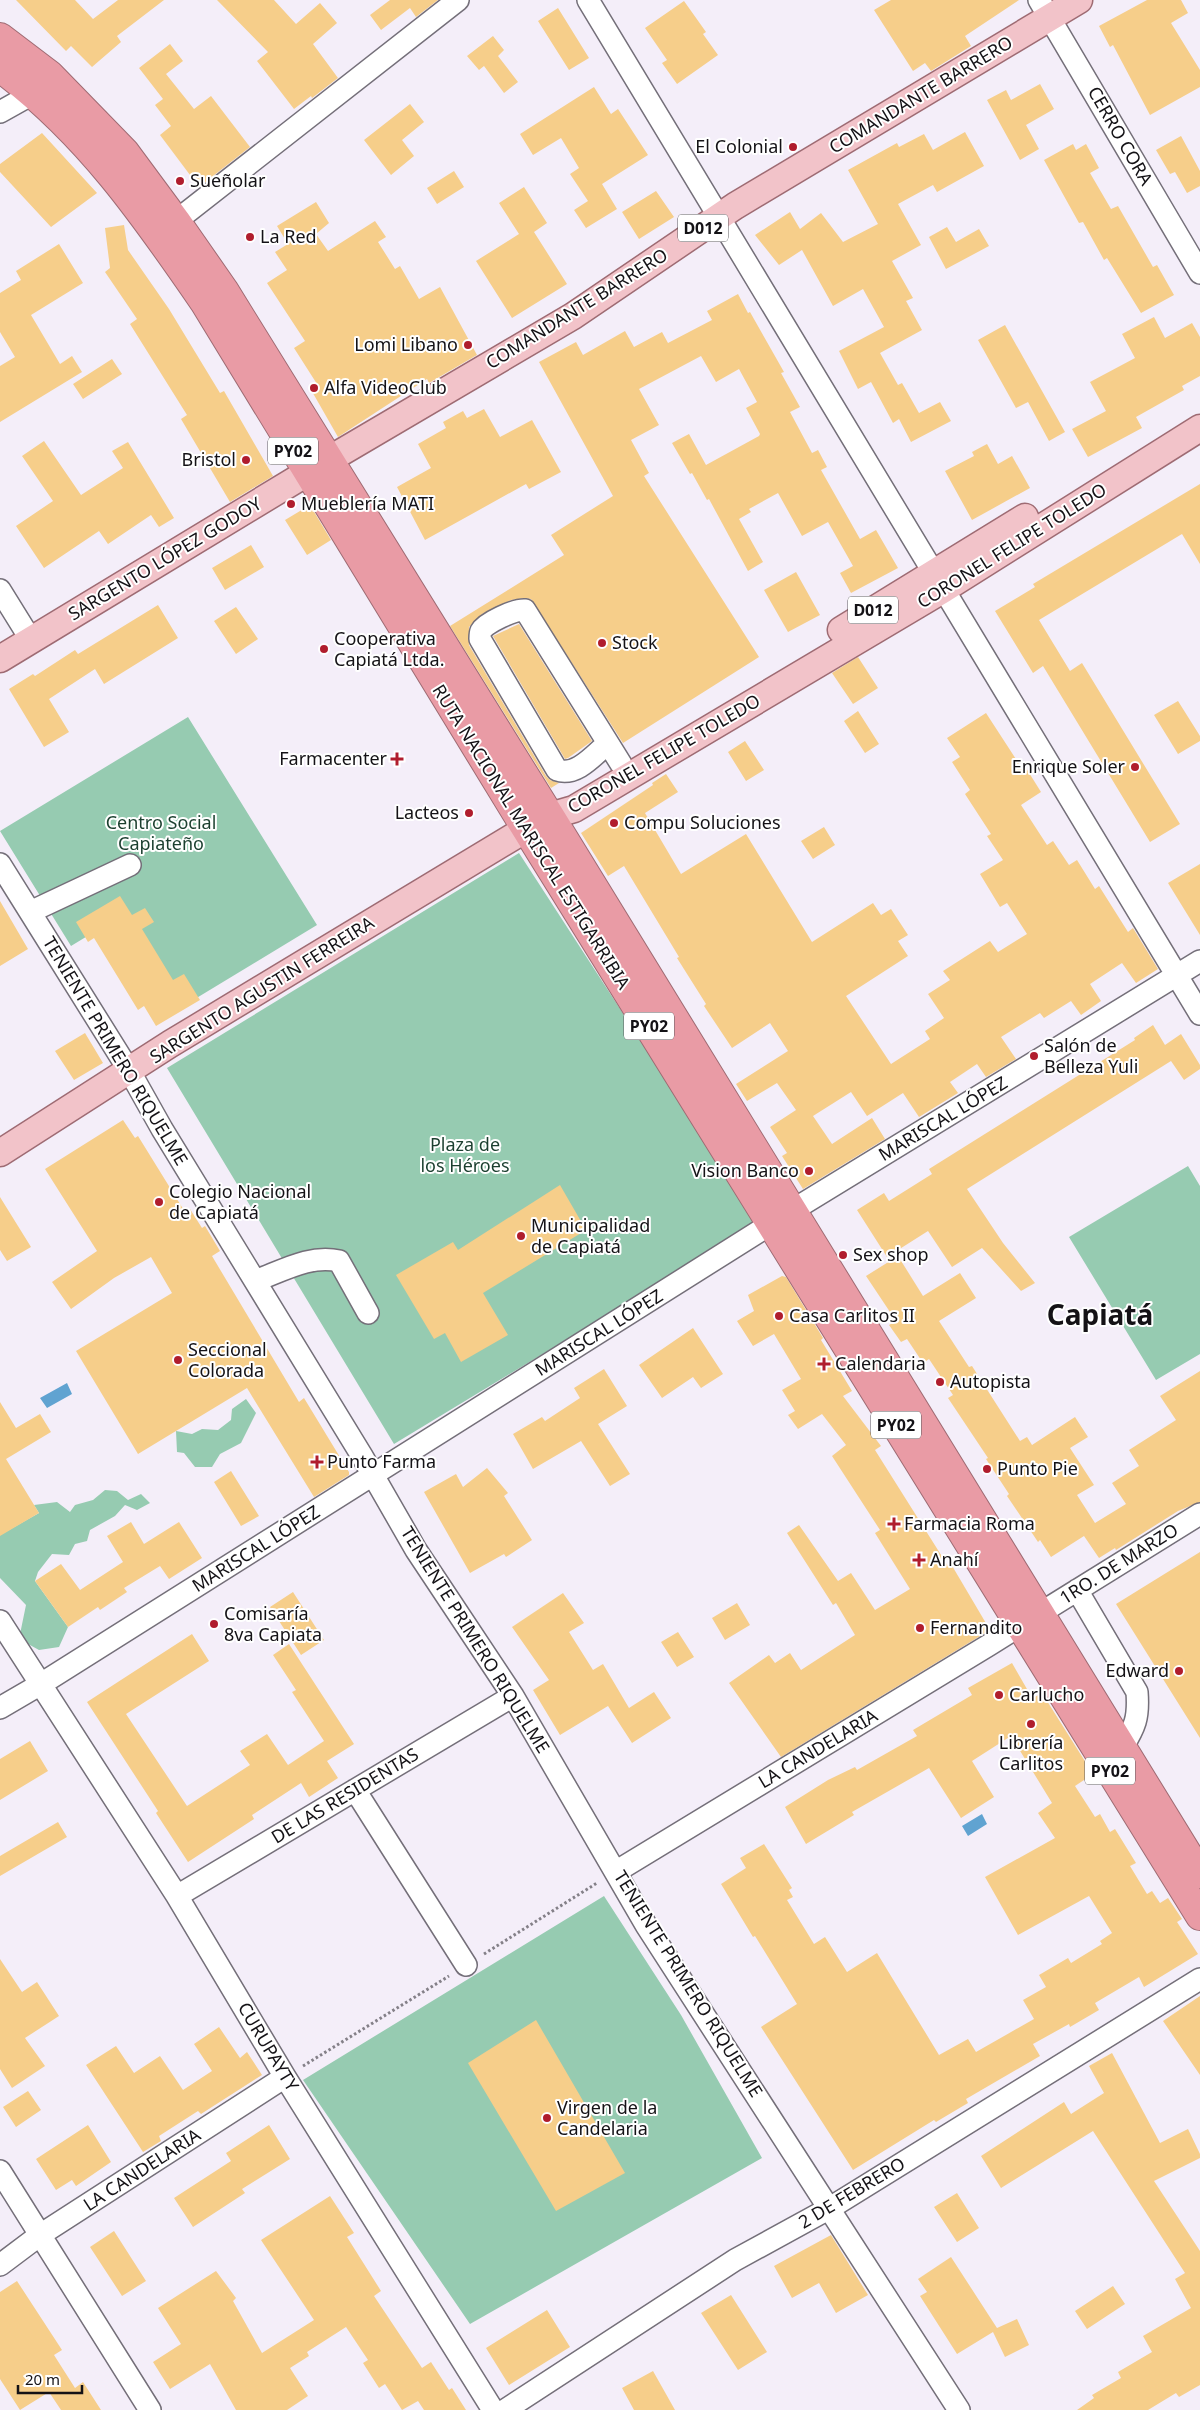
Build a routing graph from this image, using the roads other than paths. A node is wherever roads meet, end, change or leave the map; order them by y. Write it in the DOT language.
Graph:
graph roads {
  1 [pos="458,0"];
  2 [pos="588,0"];
  3 [pos="1079,0"];
  4 [pos="1045,9"];
  5 [pos="0,37"];
  6 [pos="0,68"];
  7 [pos="34,93"];
  8 [pos="0,112"];
  9 [pos="719,217"];
  10 [pos="176,220"];
  11 [pos="1200,273"];
  12 [pos="1200,409"];
  13 [pos="1200,428"];
  14 [pos="330,460"];
  15 [pos="307,474"];
  16 [pos="939,581"];
  17 [pos="0,590"];
  18 [pos="31,640"];
  19 [pos="480,640"];
  20 [pos="452,657"];
  21 [pos="0,659"];
  22 [pos="614,754"];
  23 [pos="550,816"];
  24 [pos="526,829"];
  25 [pos="0,864"];
  26 [pos="130,865"];
  27 [pos="30,912"];
  28 [pos="1200,961"];
  29 [pos="1177,976"];
  30 [pos="1200,1014"];
  31 [pos="130,1072"];
  32 [pos="0,1153"];
  33 [pos="783,1217"];
  34 [pos="255,1281"];
  35 [pos="368,1313"];
  36 [pos="373,1476"];
  37 [pos="1200,1514"];
  38 [pos="1077,1590"];
  39 [pos="1029,1620"];
  40 [pos="0,1621"];
  41 [pos="41,1684"];
  42 [pos="513,1696"];
  43 [pos="0,1708"];
  44 [pos="1122,1748"];
  45 [pos="355,1790"];
  46 [pos="617,1871"];
  47 [pos="1200,1874"];
  48 [pos="177,1896"];
  49 [pos="1200,1916"];
  50 [pos="466,1965"];
  51 [pos="1200,1979"];
  52 [pos="286,2077"];
  53 [pos="0,2171"];
  54 [pos="830,2208"];
  55 [pos="40,2236"];
  56 [pos="0,2265"];
  57 [pos="150,2410"];
  58 [pos="493,2410"];
  59 [pos="505,2410"];
  60 [pos="959,2410"];
  1 -- 10 [label="street"];
  2 -- 9 [label="street"];
  3 -- 4 [label="main road, COMANDANTE BARRERO / D012"];
  4 -- 9 [label="main road, COMANDANTE BARRERO / D012"];
  4 -- 11 [label="street, CERRO CORA"];
  5 -- 10 [label="highway, RUTA NACIONAL MARISCAL ESTIGARRIBIA / PY02"];
  6 -- 7 [label="highway, RUTA NACIONAL MARISCAL ESTIGARRIBIA / PY02"];
  7 -- 8 [label="street"];
  7 -- 15 [label="highway, RUTA NACIONAL MARISCAL ESTIGARRIBIA / PY02"];
  9 -- 14 [label="main road, COMANDANTE BARRERO / D012"];
  9 -- 16 [label="street"];
  10 -- 14 [label="highway, RUTA NACIONAL MARISCAL ESTIGARRIBIA / PY02"];
  12 -- 16 [label="main road, CORONEL FELIPE TOLEDO / D012"];
  13 -- 16 [label="main road, CORONEL FELIPE TOLEDO / D012"];
  14 -- 15 [label="main road, SARGENTO LÓPEZ GODOY / D012"];
  14 -- 20 [label="highway, RUTA NACIONAL MARISCAL ESTIGARRIBIA / PY02"];
  15 -- 18 [label="main road, SARGENTO LÓPEZ GODOY / D012"];
  15 -- 24 [label="highway, RUTA NACIONAL MARISCAL ESTIGARRIBIA / PY02"];
  16 -- 22 [label="main road, CORONEL FELIPE TOLEDO / D012"];
  16 -- 23 [label="main road, CORONEL FELIPE TOLEDO / D012"];
  16 -- 29 [label="street"];
  17 -- 18 [label="street"];
  18 -- 21 [label="main road, SARGENTO LÓPEZ GODOY / D012"];
  19 -- 20 [label="street"];
  19 -- 22 [label="street"];
  19 -- 22 [label="street"];
  20 -- 23 [label="highway, RUTA NACIONAL MARISCAL ESTIGARRIBIA / PY02"];
  22 -- 23 [label="main road, CORONEL FELIPE TOLEDO / D012"];
  23 -- 24 [label="main road, SARGENTO AGUSTIN FERREIRA"];
  23 -- 33 [label="highway, RUTA NACIONAL MARISCAL ESTIGARRIBIA / PY02"];
  24 -- 31 [label="main road, SARGENTO AGUSTIN FERREIRA"];
  24 -- 33 [label="highway, RUTA NACIONAL MARISCAL ESTIGARRIBIA / PY02"];
  25 -- 27 [label="street, TENIENTE PRIMERO RIQUELME"];
  26 -- 27 [label="street"];
  27 -- 31 [label="street, TENIENTE PRIMERO RIQUELME"];
  28 -- 29 [label="street, MARISCAL LÓPEZ"];
  29 -- 30 [label="street"];
  29 -- 33 [label="street, MARISCAL LÓPEZ"];
  31 -- 32 [label="main road, SARGENTO AGUSTIN FERREIRA"];
  31 -- 34 [label="street, TENIENTE PRIMERO RIQUELME"];
  33 -- 36 [label="street, MARISCAL LÓPEZ"];
  33 -- 39 [label="highway, RUTA NACIONAL MARISCAL ESTIGARRIBIA / PY02"];
  34 -- 35 [label="street"];
  34 -- 36 [label="street, TENIENTE PRIMERO RIQUELME"];
  36 -- 41 [label="street, MARISCAL LÓPEZ"];
  36 -- 42 [label="street, TENIENTE PRIMERO RIQUELME"];
  37 -- 38 [label="street, 1RO. DE MARZO"];
  38 -- 39 [label="street, 1RO. DE MARZO"];
  38 -- 44 [label="street"];
  39 -- 44 [label="highway, RUTA NACIONAL MARISCAL ESTIGARRIBIA / PY02"];
  39 -- 46 [label="street, LA CANDELARIA"];
  39 -- 49 [label="highway, RUTA NACIONAL MARISCAL ESTIGARRIBIA / PY02"];
  40 -- 41 [label="street, CURUPAYTY"];
  41 -- 43 [label="street, MARISCAL LÓPEZ"];
  41 -- 48 [label="street, CURUPAYTY"];
  42 -- 45 [label="street, DE LAS RESIDENTAS"];
  42 -- 46 [label="street, TENIENTE PRIMERO RIQUELME"];
  44 -- 47 [label="highway, RUTA NACIONAL MARISCAL ESTIGARRIBIA / PY02"];
  45 -- 48 [label="street, DE LAS RESIDENTAS"];
  45 -- 50 [label="street"];
  46 -- 54 [label="street, TENIENTE PRIMERO RIQUELME"];
  48 -- 52 [label="street, CURUPAYTY"];
  51 -- 54 [label="street, 2 DE FEBRERO"];
  52 -- 55 [label="street, LA CANDELARIA"];
  52 -- 58 [label="street, CURUPAYTY"];
  53 -- 55 [label="street"];
  54 -- 59 [label="street, 2 DE FEBRERO"];
  54 -- 60 [label="street, TENIENTE PRIMERO RIQUELME"];
  55 -- 56 [label="street, LA CANDELARIA"];
  55 -- 57 [label="street"];
}
